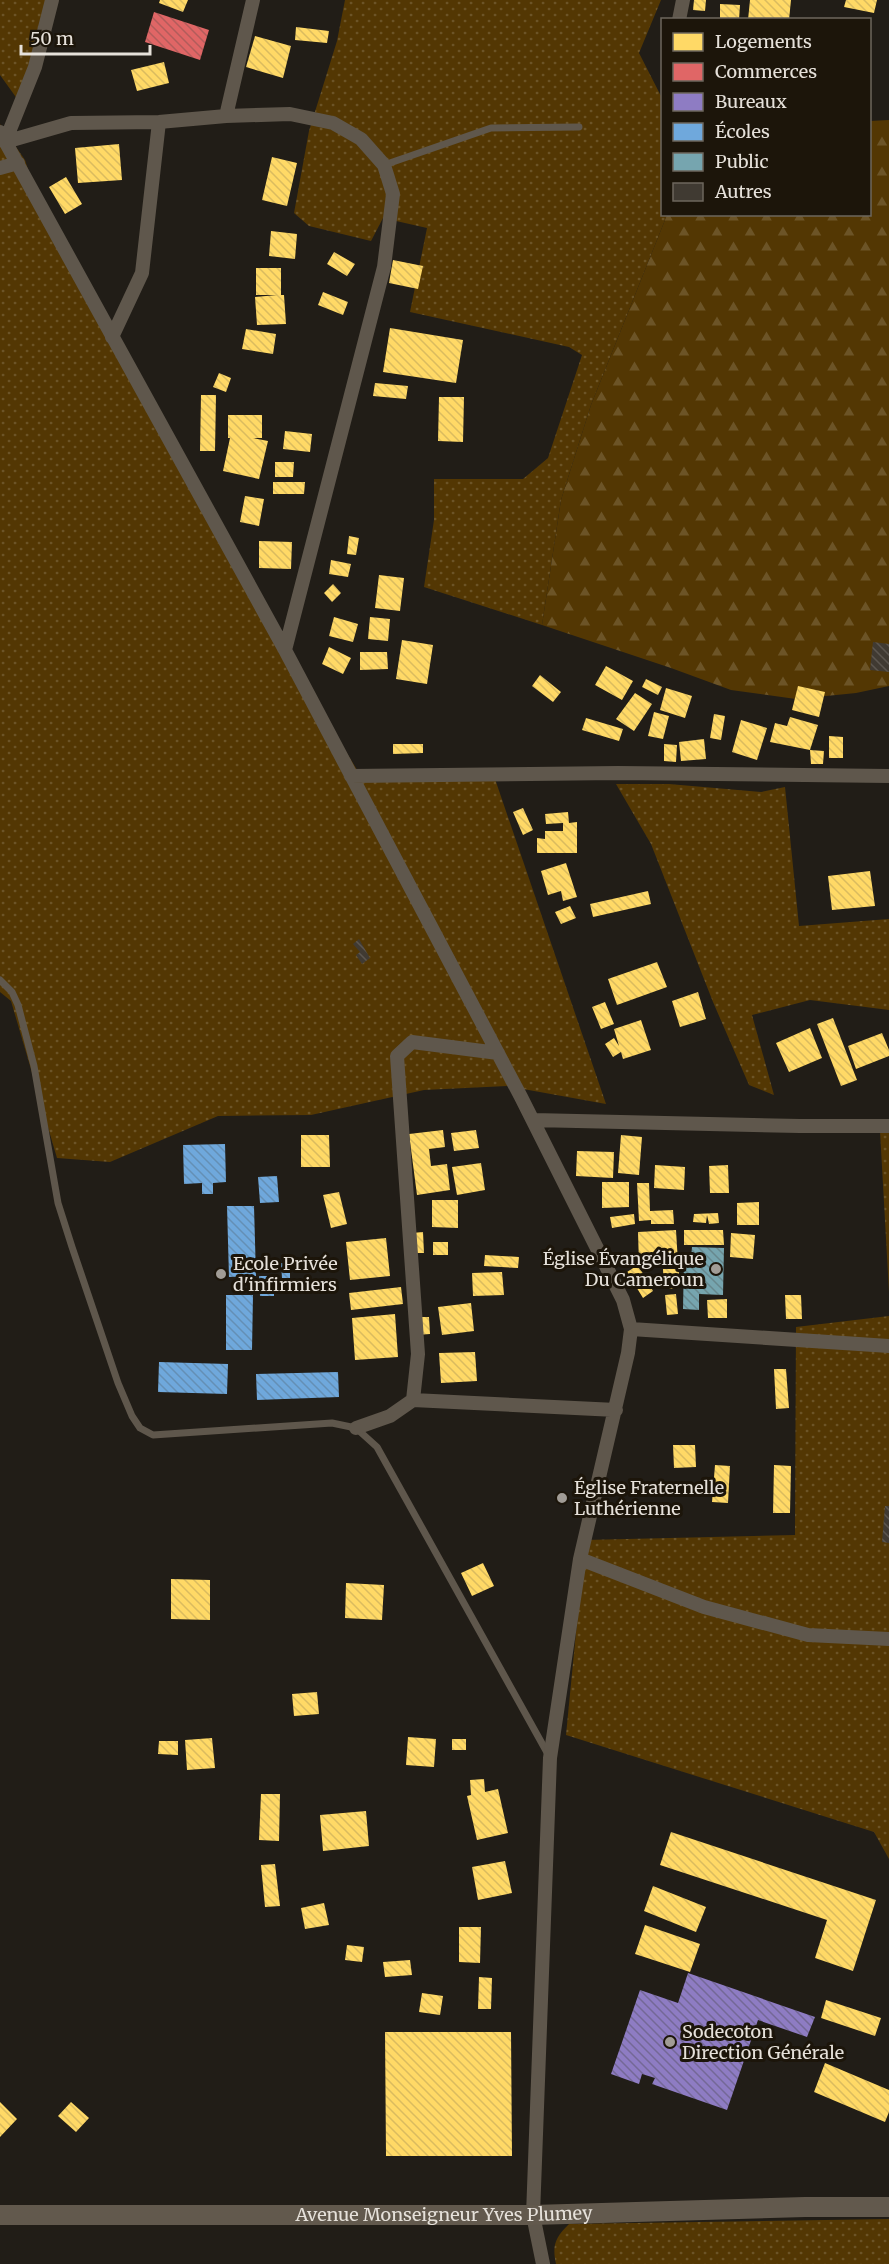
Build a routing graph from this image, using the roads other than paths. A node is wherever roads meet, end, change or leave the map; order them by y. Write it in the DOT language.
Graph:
graph roads {
  1 [pos="52,0"];
  2 [pos="253,0"];
  3 [pos="683,0"];
  4 [pos="679,18"];
  5 [pos="226,116"];
  6 [pos="159,122"];
  7 [pos="579,127"];
  8 [pos="3,137"];
  9 [pos="18,163"];
  10 [pos="384,165"];
  11 [pos="0,168"];
  12 [pos="112,336"];
  13 [pos="285,650"];
  14 [pos="351,776"];
  15 [pos="889,776"];
  16 [pos="0,980"];
  17 [pos="498,1053"];
  18 [pos="533,1120"];
  19 [pos="889,1126"];
  20 [pos="631,1329"];
  21 [pos="889,1346"];
  22 [pos="413,1400"];
  23 [pos="616,1410"];
  24 [pos="356,1428"];
  25 [pos="580,1559"];
  26 [pos="889,1639"];
  27 [pos="550,1758"];
  28 [pos="889,2207"];
  29 [pos="0,2215"];
  30 [pos="533,2215"];
  31 [pos="543,2264"];
  1 -- 8 [label="street"];
  2 -- 5 [label="street"];
  3 -- 4 [label="street"];
  5 -- 6 [label="street"];
  5 -- 10 [label="street"];
  6 -- 8 [label="street"];
  6 -- 12 [label="street"];
  7 -- 10 [label="lane"];
  8 -- 9 [label="street"];
  9 -- 11 [label="street"];
  9 -- 12 [label="street"];
  10 -- 13 [label="street"];
  12 -- 13 [label="street"];
  13 -- 14 [label="street"];
  14 -- 15 [label="street"];
  14 -- 17 [label="street"];
  16 -- 24 [label="lane"];
  17 -- 18 [label="street"];
  17 -- 22 [label="street"];
  18 -- 19 [label="street"];
  18 -- 20 [label="street"];
  20 -- 21 [label="street"];
  20 -- 23 [label="street"];
  22 -- 23 [label="street"];
  22 -- 24 [label="street"];
  23 -- 25 [label="street"];
  24 -- 27 [label="lane"];
  25 -- 26 [label="street"];
  25 -- 27 [label="street"];
  27 -- 30 [label="street"];
  28 -- 30 [label="main road, Avenue Monseigneur Yves Plumey"];
  29 -- 30 [label="main road, Avenue Monseigneur Yves Plumey"];
  30 -- 31 [label="street"];
}
